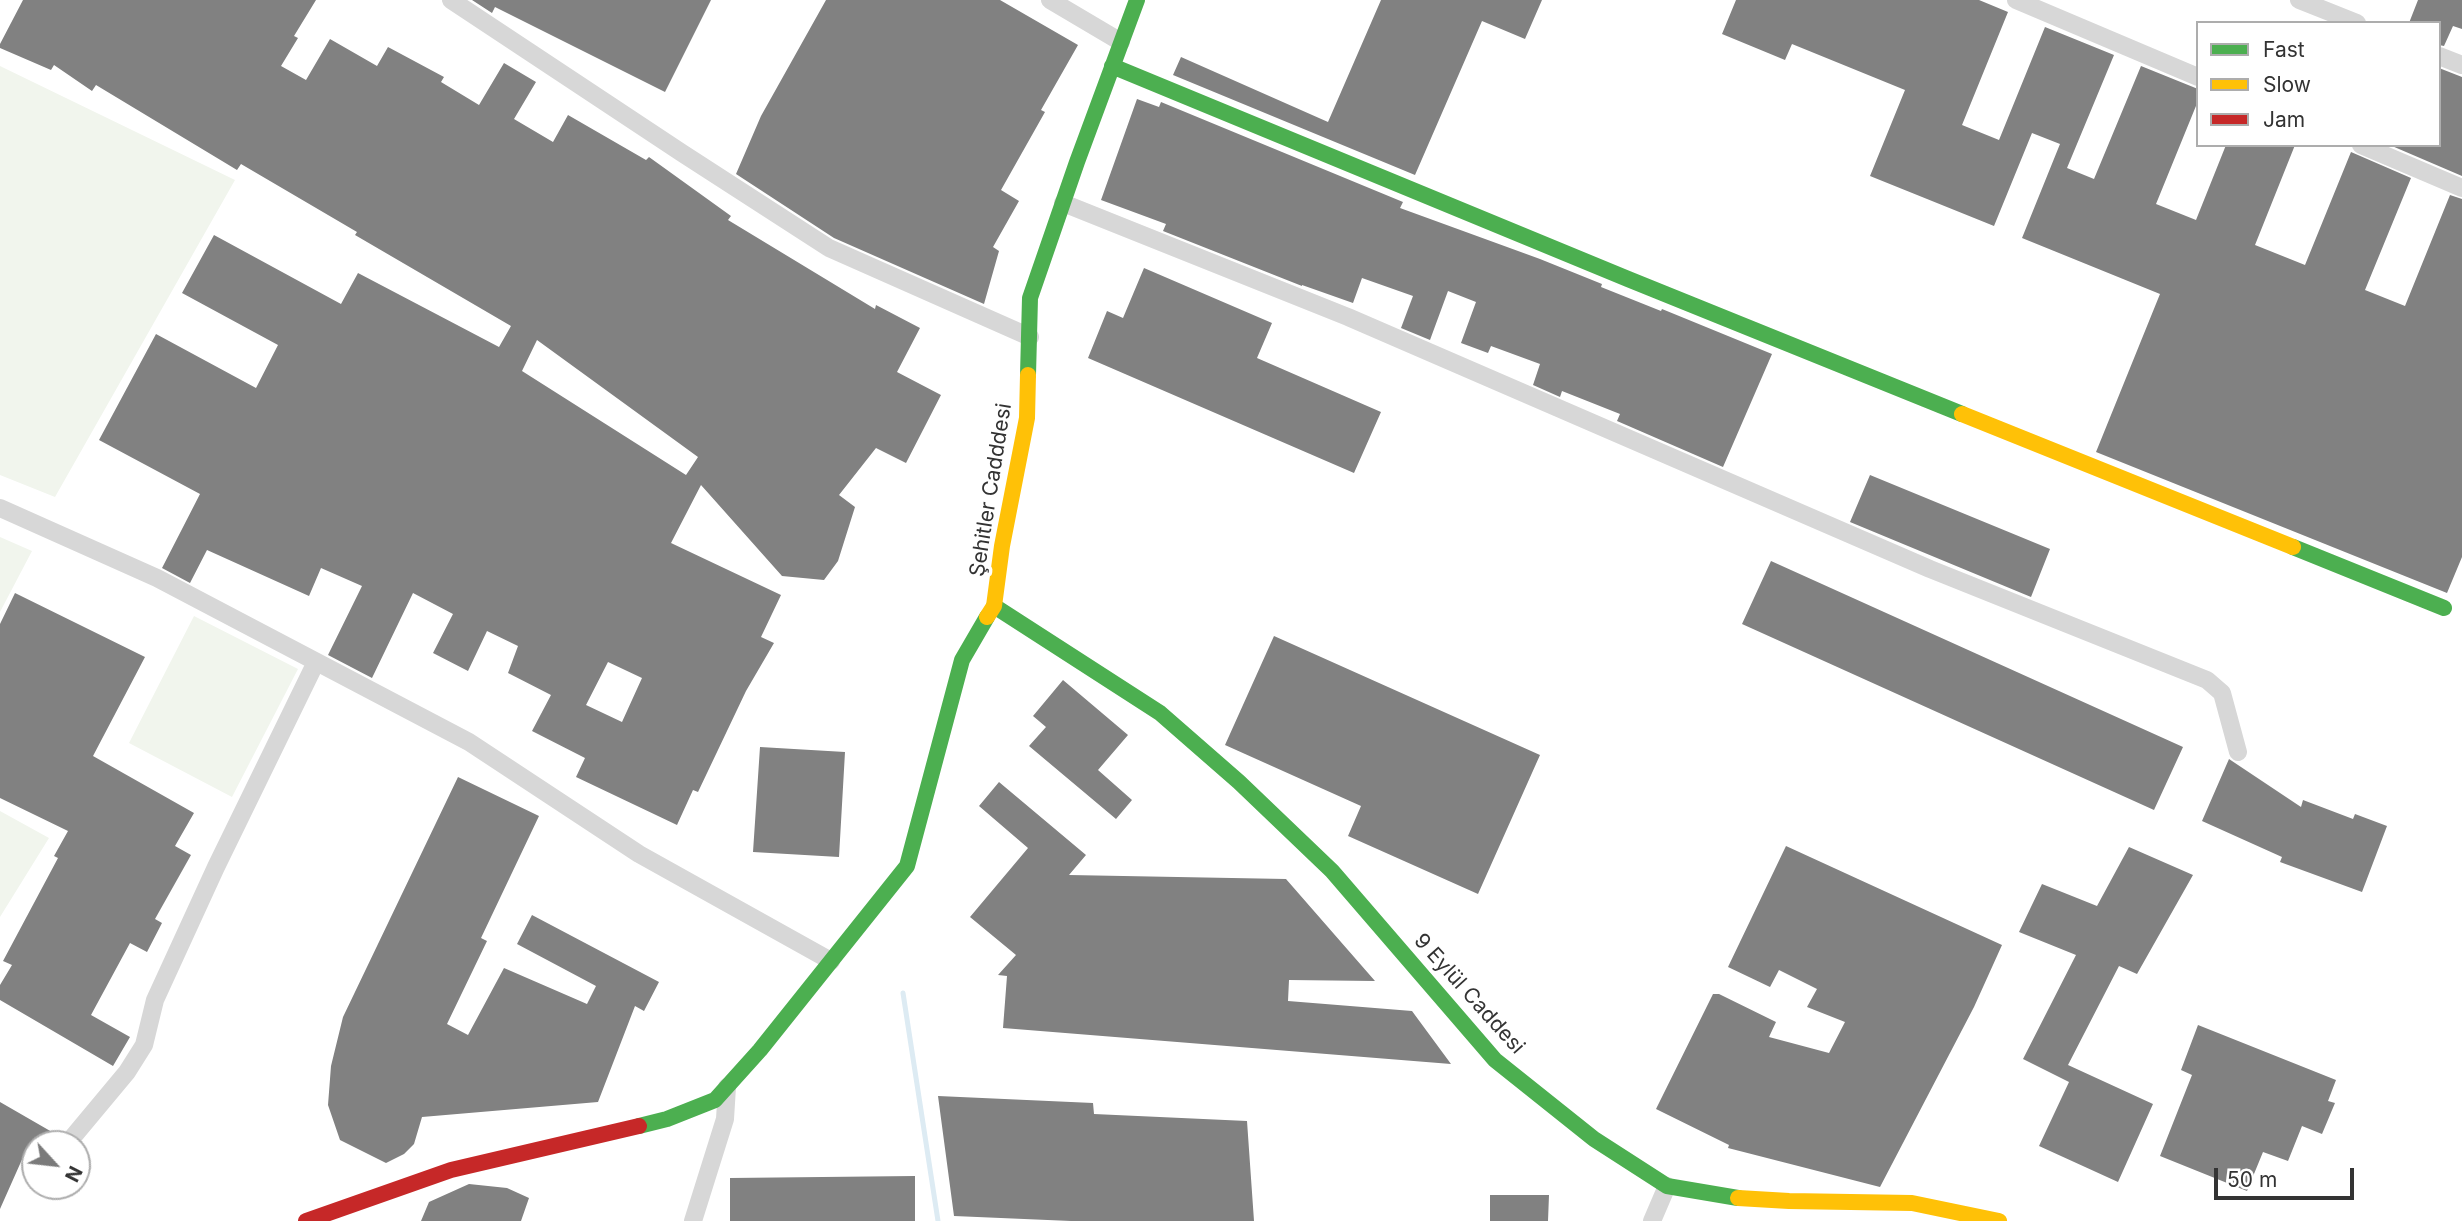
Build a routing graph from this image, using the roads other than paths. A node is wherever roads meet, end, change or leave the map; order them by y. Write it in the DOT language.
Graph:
graph roads {
  1 [pos="451,0"];
  2 [pos="1050,0"];
  3 [pos="1137,0"];
  4 [pos="2016,0"];
  5 [pos="2299,0"];
  6 [pos="2352,21"];
  7 [pos="1121,42"];
  8 [pos="2441,57"];
  9 [pos="2462,65"];
  10 [pos="1112,66"];
  11 [pos="2196,76"];
  12 [pos="2366,147"];
  13 [pos="2462,188"];
  14 [pos="1063,203"];
  15 [pos="1030,337"];
  16 [pos="0,508"];
  17 [pos="994,606"];
  18 [pos="2444,608"];
  19 [pos="316,662"];
  20 [pos="2238,752"];
  21 [pos="831,961"];
  22 [pos="727,1087"];
  23 [pos="79,1130"];
  24 [pos="1667,1186"];
  25 [pos="306,1221"];
  26 [pos="693,1221"];
  27 [pos="1652,1221"];
  28 [pos="1999,1221"];
  1 -- 15 [label="street"];
  2 -- 7 [label="street"];
  3 -- 7 [label="street, Şehitler Cadddesi"];
  4 -- 11 [label="street"];
  5 -- 6 [label="street"];
  7 -- 10 [label="street, Şehitler Cadddesi"];
  8 -- 9 [label="street"];
  10 -- 14 [label="street, Şehitler Cadddesi"];
  10 -- 18 [label="street"];
  12 -- 13 [label="street"];
  14 -- 15 [label="street, Şehitler Cadddesi"];
  14 -- 20 [label="street"];
  15 -- 17 [label="street, Şehitler Cadddesi"];
  16 -- 19 [label="street"];
  17 -- 21 [label="street, Şehitler Cadddesi"];
  17 -- 24 [label="street, 9 Eylül Caddesi"];
  19 -- 21 [label="street"];
  19 -- 23 [label="street"];
  21 -- 22 [label="street, Şehitler Cadddesi"];
  22 -- 25 [label="street, Şehitler Cadddesi"];
  22 -- 26 [label="street"];
  24 -- 27 [label="street"];
  24 -- 28 [label="street, 9 Eylül Caddesi"];
}
